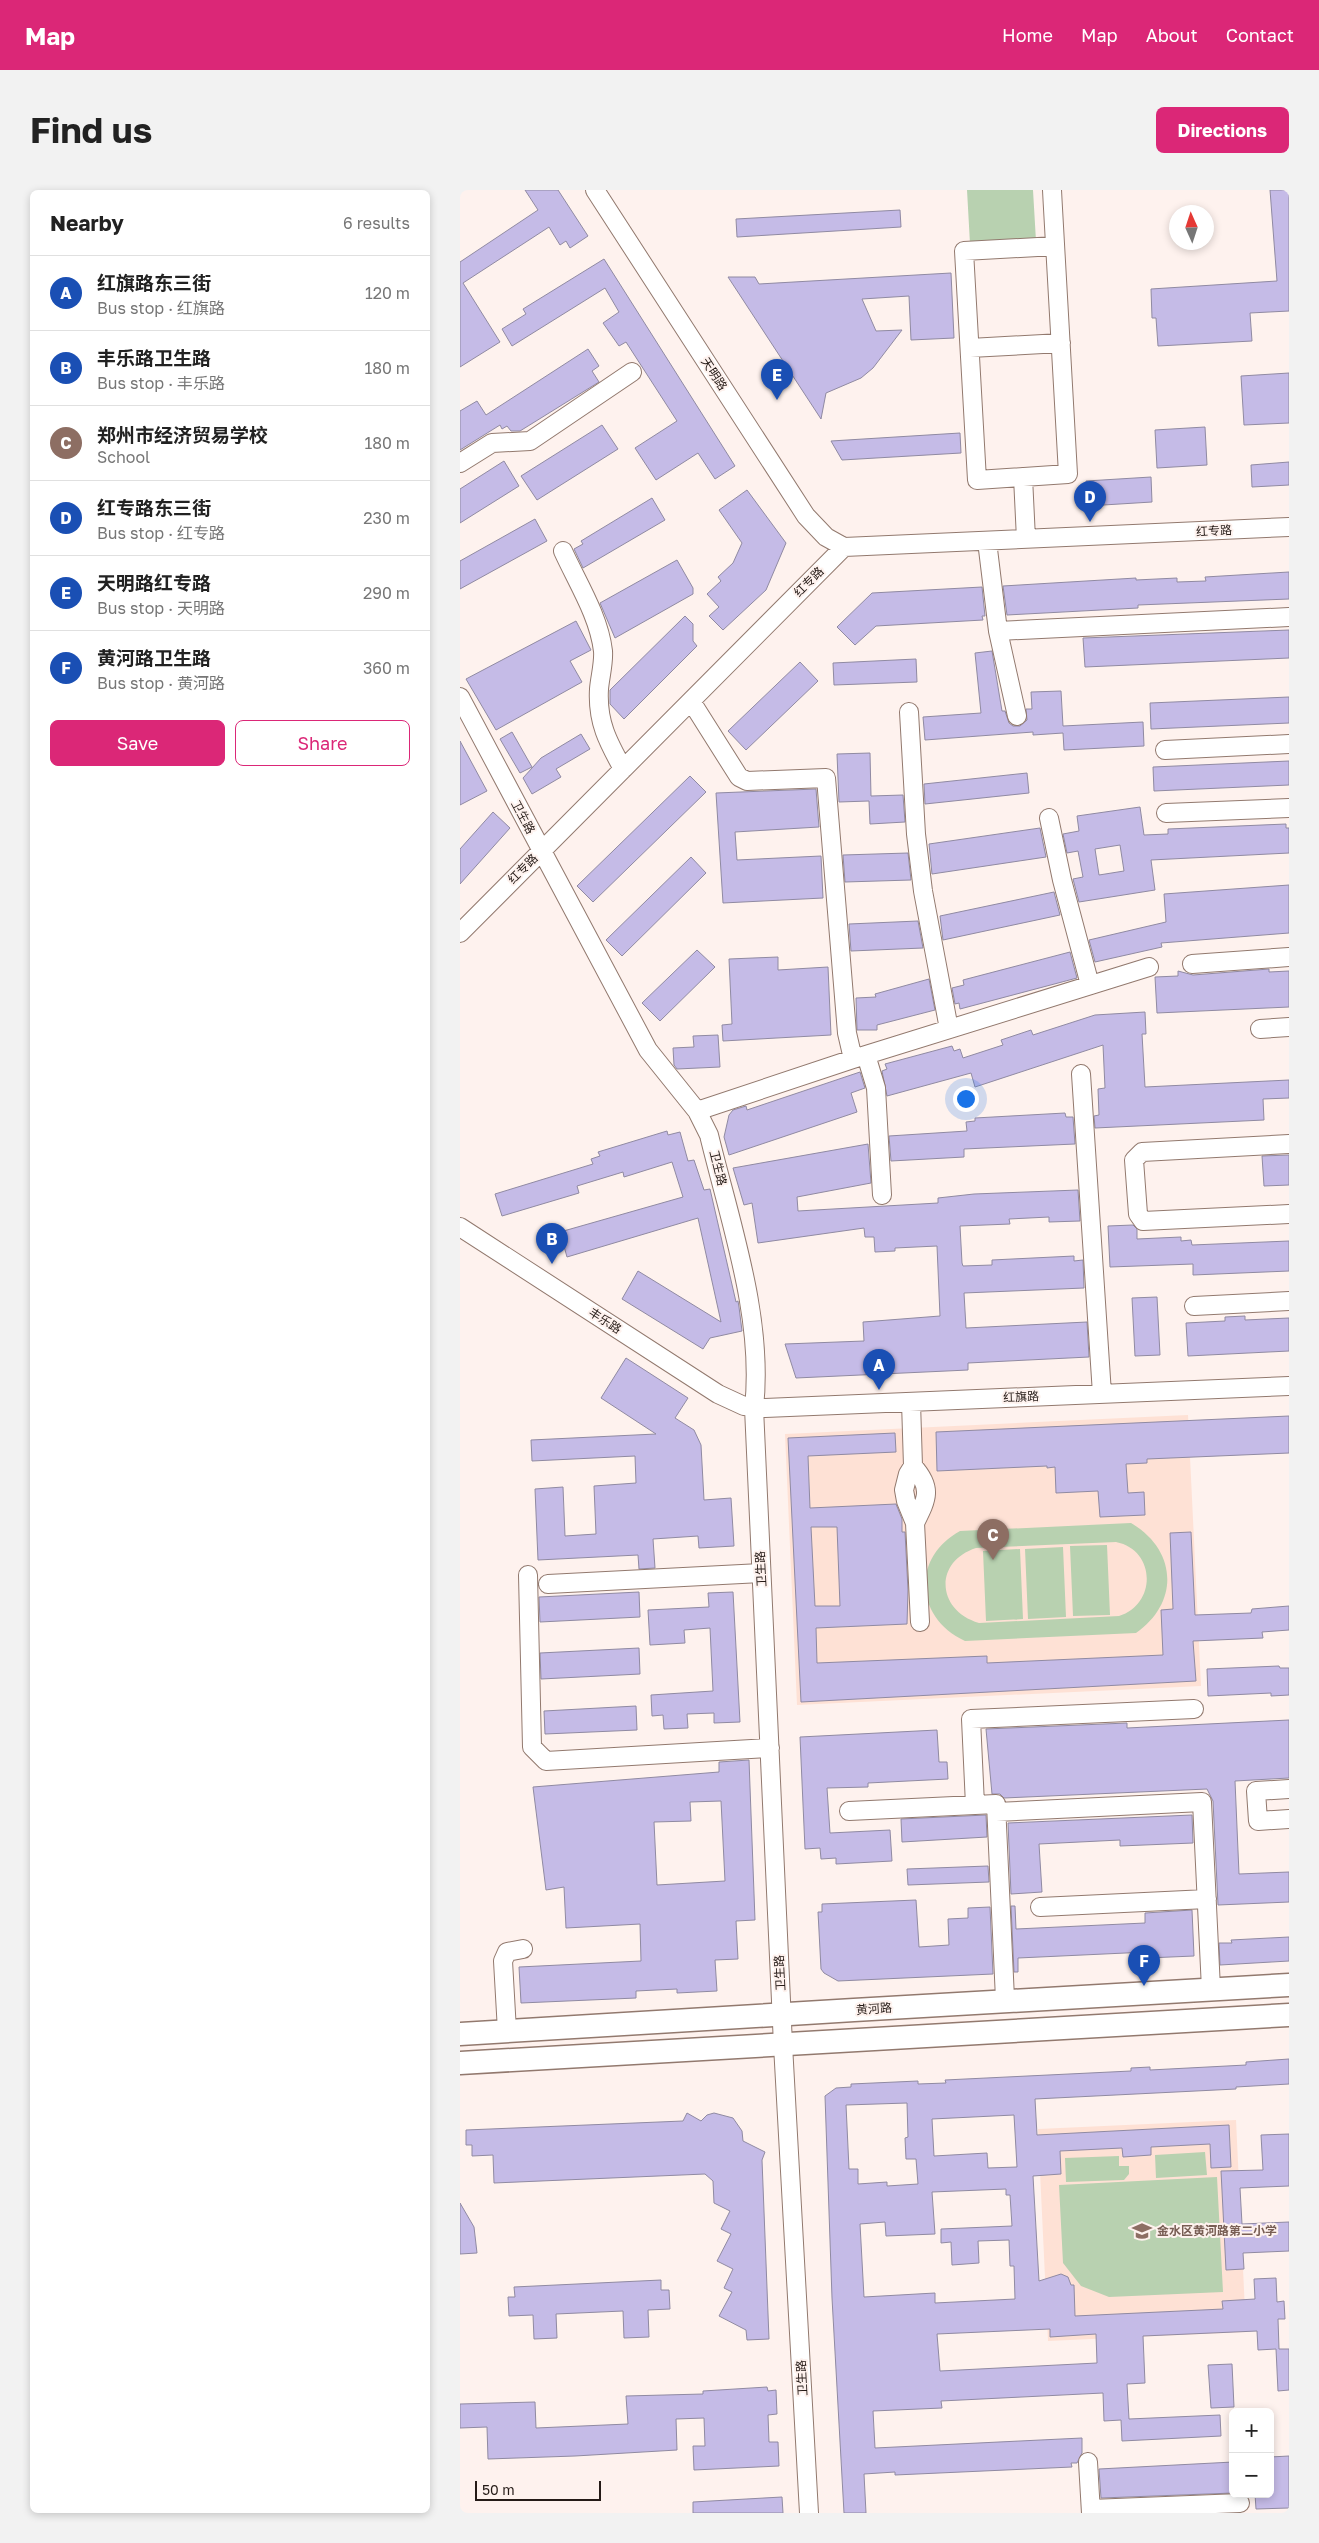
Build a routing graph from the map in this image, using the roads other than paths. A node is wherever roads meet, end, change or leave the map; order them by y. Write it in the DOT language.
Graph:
graph roads {
  1 [pos="596,190"];
  2 [pos="1052,190"];
  3 [pos="1055,246"];
  4 [pos="1061,343"];
  5 [pos="970,348"];
  6 [pos="632,372"];
  7 [pos="460,463"];
  8 [pos="1023,477"];
  9 [pos="1289,527"];
  10 [pos="1026,539"];
  11 [pos="986,541"];
  12 [pos="844,547"];
  13 [pos="563,551"];
  14 [pos="1289,617"];
  15 [pos="998,631"];
  16 [pos="460,697"];
  17 [pos="691,701"];
  18 [pos="910,712"];
  19 [pos="1017,716"];
  20 [pos="1289,744"];
  21 [pos="1164,750"];
  22 [pos="623,769"];
  23 [pos="1289,808"];
  24 [pos="1166,813"];
  25 [pos="1049,818"];
  26 [pos="541,852"];
  27 [pos="460,933"];
  28 [pos="1289,957"];
  29 [pos="1192,964"];
  30 [pos="1149,967"];
  31 [pos="1090,985"];
  32 [pos="1289,1027"];
  33 [pos="1260,1028"];
  34 [pos="949,1029"];
  35 [pos="859,1057"];
  36 [pos="1081,1074"];
  37 [pos="697,1111"];
  38 [pos="1289,1144"];
  39 [pos="882,1195"];
  40 [pos="1289,1214"];
  41 [pos="460,1227"];
  42 [pos="1289,1300"];
  43 [pos="1194,1306"];
  44 [pos="1289,1386"];
  45 [pos="1102,1394"];
  46 [pos="911,1402"];
  47 [pos="754,1408"];
  48 [pos="762,1573"];
  49 [pos="528,1576"];
  50 [pos="548,1584"];
  51 [pos="920,1622"];
  52 [pos="1194,1709"];
  53 [pos="770,1748"];
  54 [pos="1289,1789"];
  55 [pos="975,1804"];
  56 [pos="849,1810"];
  57 [pos="996,1812"];
  58 [pos="1289,1820"];
  59 [pos="1207,1899"];
  60 [pos="1040,1907"];
  61 [pos="523,1949"];
  62 [pos="1289,1985"];
  63 [pos="1211,1989"];
  64 [pos="1005,2000"];
  65 [pos="1289,2015"];
  66 [pos="782,2016"];
  67 [pos="508,2031"];
  68 [pos="460,2034"];
  69 [pos="784,2045"];
  70 [pos="460,2063"];
  71 [pos="1088,2462"];
  72 [pos="1240,2503"];
  73 [pos="1091,2511"];
  74 [pos="809,2513"];
  1 -- 12 [label="street, 天明路"];
  2 -- 3 [label="street"];
  3 -- 4 [label="street"];
  3 -- 5 [label="street"];
  4 -- 5 [label="street"];
  4 -- 8 [label="street"];
  5 -- 8 [label="street"];
  6 -- 7 [label="street"];
  8 -- 10 [label="street"];
  9 -- 10 [label="street, 红专路"];
  10 -- 11 [label="street, 红专路"];
  11 -- 12 [label="street, 红专路"];
  11 -- 15 [label="street"];
  12 -- 17 [label="street, 红专路"];
  13 -- 22 [label="street"];
  14 -- 15 [label="street"];
  15 -- 19 [label="street"];
  16 -- 26 [label="street, 卫生路"];
  17 -- 22 [label="street, 红专路"];
  17 -- 35 [label="street"];
  18 -- 34 [label="street"];
  20 -- 21 [label="street"];
  22 -- 26 [label="street, 红专路"];
  23 -- 24 [label="street"];
  25 -- 31 [label="street"];
  26 -- 27 [label="street, 红专路"];
  26 -- 37 [label="street, 卫生路"];
  28 -- 29 [label="street"];
  30 -- 31 [label="street"];
  31 -- 34 [label="street"];
  32 -- 33 [label="street"];
  34 -- 35 [label="street"];
  35 -- 37 [label="street"];
  35 -- 39 [label="street"];
  36 -- 45 [label="street"];
  37 -- 47 [label="street, 卫生路"];
  38 -- 40 [label="street"];
  41 -- 47 [label="street, 丰乐路"];
  42 -- 43 [label="street"];
  44 -- 45 [label="street, 红旗路"];
  45 -- 46 [label="street, 红旗路"];
  46 -- 47 [label="street, 红旗路"];
  46 -- 51 [label="street"];
  47 -- 48 [label="street, 卫生路"];
  48 -- 50 [label="street"];
  48 -- 53 [label="street, 卫生路"];
  49 -- 53 [label="street"];
  52 -- 55 [label="street"];
  53 -- 66 [label="street, 卫生路"];
  54 -- 58 [label="street"];
  55 -- 56 [label="street"];
  55 -- 57 [label="street"];
  57 -- 59 [label="street"];
  57 -- 64 [label="street"];
  59 -- 60 [label="street"];
  59 -- 63 [label="street"];
  61 -- 67 [label="street"];
  62 -- 63 [label="main road, 黄河路"];
  63 -- 64 [label="main road, 黄河路"];
  64 -- 66 [label="main road, 黄河路"];
  65 -- 69 [label="main road"];
  66 -- 67 [label="main road, 黄河路"];
  66 -- 69 [label="street, 卫生路"];
  67 -- 68 [label="main road, 黄河路"];
  69 -- 70 [label="main road"];
  69 -- 74 [label="street, 卫生路"];
  71 -- 73 [label="street"];
  72 -- 73 [label="street"];
}
